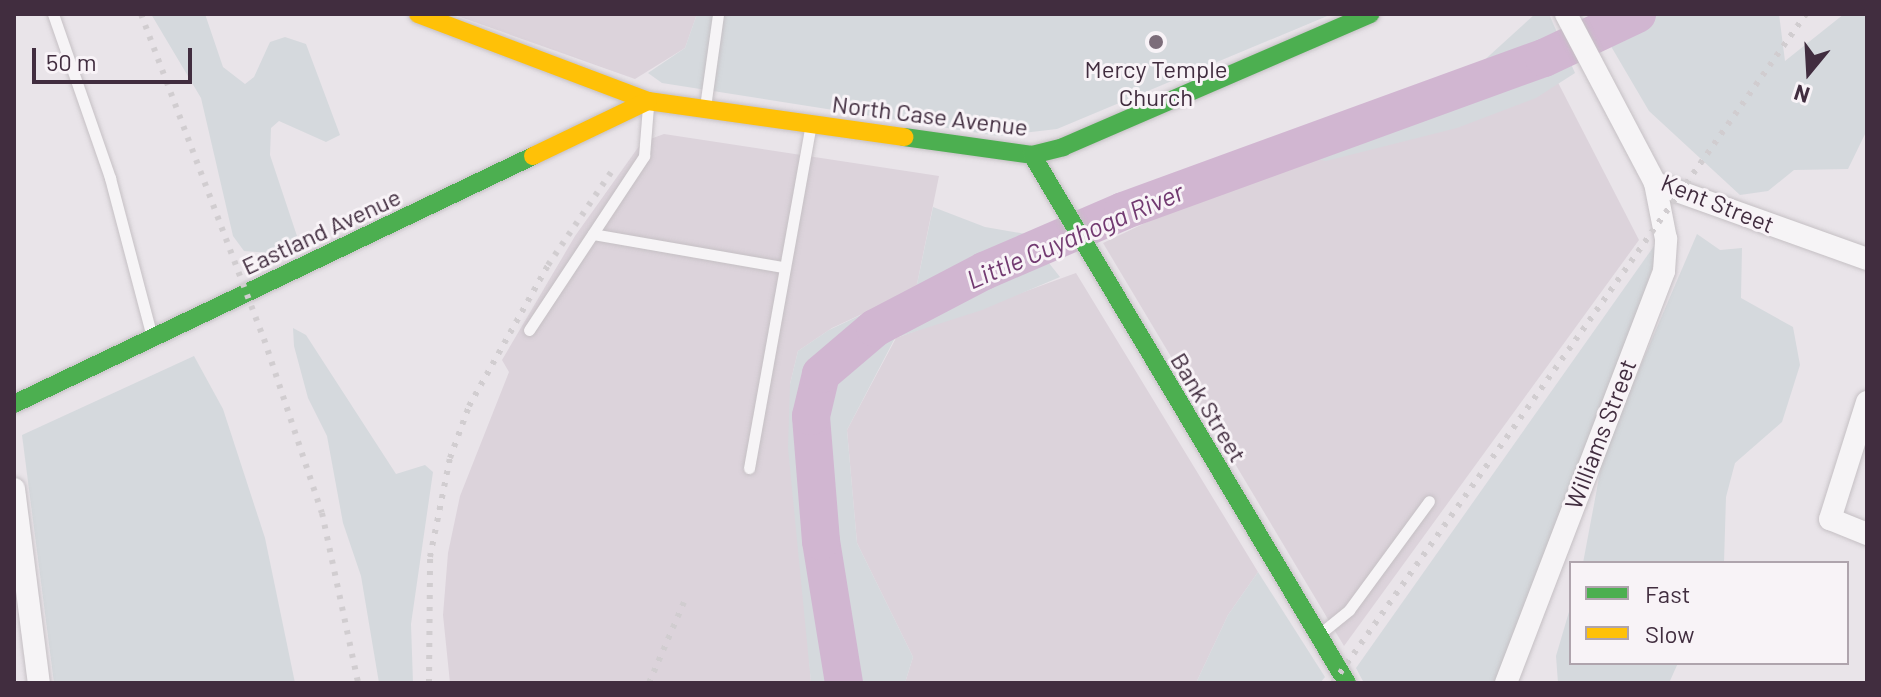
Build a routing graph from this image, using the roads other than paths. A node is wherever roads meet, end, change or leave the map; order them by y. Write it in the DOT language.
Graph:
graph roads {
  1 [pos="53,14"];
  2 [pos="418,14"];
  3 [pos="718,14"];
  4 [pos="1371,14"];
  5 [pos="1566,14"];
  6 [pos="648,101"];
  7 [pos="705,108"];
  8 [pos="811,124"];
  9 [pos="1032,155"];
  10 [pos="1655,183"];
  11 [pos="593,234"];
  12 [pos="1866,257"];
  13 [pos="782,267"];
  14 [pos="529,330"];
  15 [pos="153,337"];
  16 [pos="1867,402"];
  17 [pos="14,404"];
  18 [pos="749,468"];
  19 [pos="14,489"];
  20 [pos="1429,501"];
  21 [pos="1867,534"];
  22 [pos="1318,635"];
  23 [pos="39,683"];
  24 [pos="1347,683"];
  25 [pos="1506,683"];
  1 -- 15 [label="lane"];
  2 -- 6 [label="street, North Case Avenue"];
  3 -- 7 [label="lane"];
  4 -- 9 [label="street, North Case Avenue"];
  5 -- 10 [label="street, Kent Street"];
  6 -- 7 [label="street, North Case Avenue"];
  6 -- 11 [label="lane"];
  6 -- 15 [label="street, Eastland Avenue"];
  7 -- 8 [label="street, North Case Avenue"];
  8 -- 9 [label="street, North Case Avenue"];
  8 -- 13 [label="lane"];
  9 -- 22 [label="street, Bank Street"];
  10 -- 12 [label="street, Kent Street"];
  10 -- 25 [label="street, Williams Street"];
  11 -- 13 [label="lane"];
  11 -- 14 [label="lane"];
  13 -- 18 [label="lane"];
  15 -- 17 [label="street, Eastland Avenue"];
  16 -- 21 [label="street"];
  19 -- 23 [label="street"];
  20 -- 22 [label="lane"];
  22 -- 24 [label="street, Bank Street"];
}
